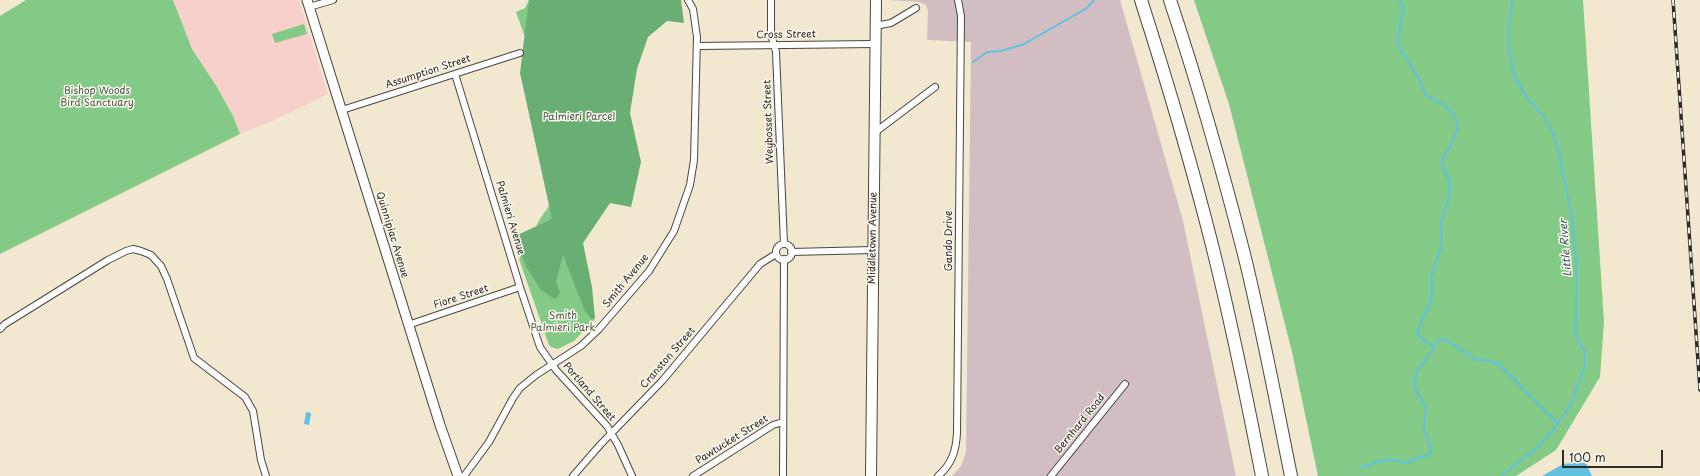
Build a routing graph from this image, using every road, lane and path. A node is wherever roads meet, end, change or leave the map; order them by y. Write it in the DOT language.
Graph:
graph roads {
  1 [pos="333,0"];
  2 [pos="688,0"];
  3 [pos="694,0"];
  4 [pos="771,0"];
  5 [pos="876,0"];
  6 [pos="958,0"];
  7 [pos="1141,0"];
  8 [pos="1170,0"];
  9 [pos="308,4"];
  10 [pos="916,8"];
  11 [pos="693,9"];
  12 [pos="875,26"];
  13 [pos="875,44"];
  14 [pos="775,45"];
  15 [pos="697,46"];
  16 [pos="520,53"];
  17 [pos="455,74"];
  18 [pos="935,88"];
  19 [pos="342,110"];
  20 [pos="874,133"];
  21 [pos="784,244"];
  22 [pos="873,250"];
  23 [pos="791,252"];
  24 [pos="776,254"];
  25 [pos="784,259"];
  26 [pos="520,287"];
  27 [pos="408,325"];
  28 [pos="0,329"];
  29 [pos="552,364"];
  30 [pos="1125,384"];
  31 [pos="783,422"];
  32 [pos="611,433"];
  33 [pos="266,476"];
  34 [pos="458,476"];
  35 [pos="464,476"];
  36 [pos="573,476"];
  37 [pos="632,476"];
  38 [pos="693,476"];
  39 [pos="783,476"];
  40 [pos="871,476"];
  41 [pos="938,476"];
  42 [pos="1051,476"];
  43 [pos="1262,476"];
  44 [pos="1292,476"];
  1 -- 9 [label="street"];
  2 -- 11 [label="street"];
  3 -- 11 [label="street"];
  4 -- 14 [label="street, Weybosset Street"];
  5 -- 12 [label="main road, Middletown Avenue"];
  6 -- 41 [label="street, Gando Drive"];
  7 -- 43 [label="highway"];
  8 -- 44 [label="highway"];
  9 -- 19 [label="main road, Quinnipiac Avenue"];
  10 -- 12 [label="street"];
  11 -- 15 [label="street, Smith Avenue"];
  12 -- 13 [label="main road, Middletown Avenue"];
  13 -- 14 [label="street, Cross Street"];
  13 -- 20 [label="main road, Middletown Avenue"];
  14 -- 15 [label="street, Cross Street"];
  14 -- 21 [label="street, Weybosset Street"];
  15 -- 29 [label="street, Smith Avenue"];
  16 -- 17 [label="street, Assumption Street"];
  17 -- 19 [label="street, Assumption Street"];
  17 -- 26 [label="street, Palmieri Avenue"];
  18 -- 20 [label="street"];
  19 -- 27 [label="main road, Quinnipiac Avenue"];
  20 -- 22 [label="main road, Middletown Avenue"];
  21 -- 23 [label="street"];
  21 -- 24 [label="street"];
  22 -- 23 [label="street"];
  22 -- 40 [label="main road, Middletown Avenue"];
  23 -- 25 [label="street"];
  24 -- 25 [label="street"];
  24 -- 32 [label="street, Cranston Street"];
  25 -- 31 [label="street"];
  26 -- 27 [label="street, Fiore Street"];
  26 -- 29 [label="street, Palmieri Avenue"];
  27 -- 34 [label="main road, Quinnipiac Avenue"];
  28 -- 33 [label="street"];
  29 -- 32 [label="street, Portland Street"];
  29 -- 35 [label="street, Smith Avenue"];
  30 -- 42 [label="street, Bernhard Road"];
  31 -- 38 [label="street, Pawtucket Street"];
  31 -- 39 [label="street"];
  32 -- 36 [label="street, Cranston Street"];
  32 -- 37 [label="street, Portland Street"];
}
